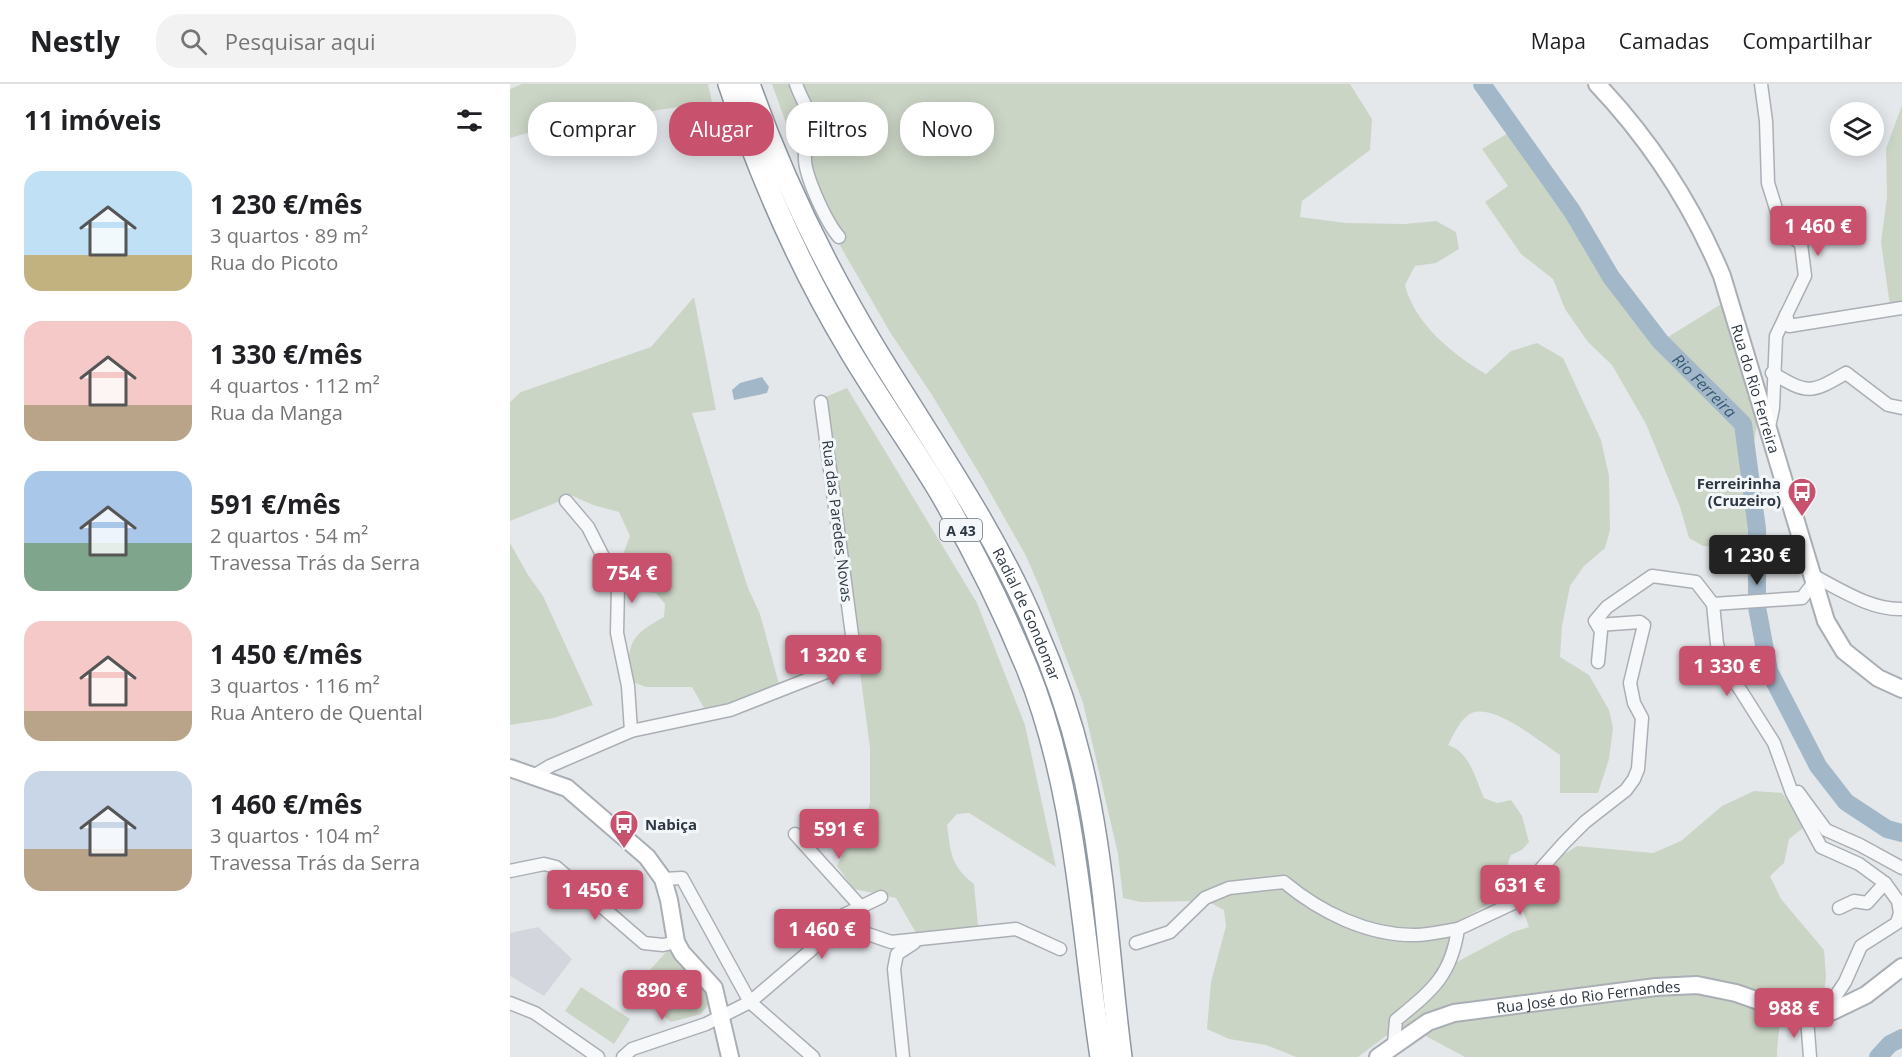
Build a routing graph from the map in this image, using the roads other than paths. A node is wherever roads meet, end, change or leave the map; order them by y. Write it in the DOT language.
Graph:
graph roads {
  1 [pos="729,84"];
  2 [pos="749,84"];
  3 [pos="796,84"];
  4 [pos="1597,84"];
  5 [pos="1761,84"];
  6 [pos="839,237"];
  7 [pos="1902,308"];
  8 [pos="1786,315"];
  9 [pos="1772,373"];
  10 [pos="820,402"];
  11 [pos="1902,408"];
  12 [pos="1769,427"];
  13 [pos="566,501"];
  14 [pos="1814,579"];
  15 [pos="1713,604"];
  16 [pos="1902,609"];
  17 [pos="1598,625"];
  18 [pos="1598,662"];
  19 [pos="1902,690"];
  20 [pos="631,731"];
  21 [pos="510,768"];
  22 [pos="535,775"];
  23 [pos="1788,780"];
  24 [pos="795,834"];
  25 [pos="1902,868"];
  26 [pos="510,871"];
  27 [pos="663,879"];
  28 [pos="1885,883"];
  29 [pos="880,897"];
  30 [pos="860,906"];
  31 [pos="1839,908"];
  32 [pos="844,915"];
  33 [pos="1458,929"];
  34 [pos="921,941"];
  35 [pos="676,942"];
  36 [pos="1136,943"];
  37 [pos="1060,950"];
  38 [pos="1902,966"];
  39 [pos="750,1002"];
  40 [pos="510,1003"];
  41 [pos="721,1014"];
  42 [pos="1815,1017"];
  43 [pos="1394,1044"];
  44 [pos="597,1057"];
  45 [pos="623,1057"];
  46 [pos="730,1057"];
  47 [pos="813,1057"];
  48 [pos="903,1057"];
  49 [pos="1101,1057"];
  50 [pos="1121,1057"];
  51 [pos="1378,1057"];
  52 [pos="1810,1057"];
  1 -- 49 [label="highway, Radial de Gondomar / A 43"];
  2 -- 50 [label="highway, Radial de Gondomar / A 43"];
  3 -- 6 [label="street"];
  4 -- 12 [label="main road, Rua do Rio Ferreira"];
  5 -- 8 [label="street"];
  7 -- 8 [label="street"];
  8 -- 9 [label="street"];
  9 -- 11 [label="street"];
  9 -- 12 [label="street"];
  10 -- 20 [label="street, Rua das Paredes Novas"];
  12 -- 14 [label="main road, Rua do Rio Ferreira"];
  13 -- 20 [label="street"];
  14 -- 15 [label="street"];
  14 -- 16 [label="street"];
  14 -- 19 [label="main road, Rua do Rio Ferreira"];
  15 -- 17 [label="street"];
  15 -- 23 [label="street"];
  17 -- 18 [label="street"];
  17 -- 33 [label="street"];
  20 -- 22 [label="street, Rua das Paredes Novas"];
  21 -- 22 [label="main road"];
  22 -- 27 [label="main road"];
  23 -- 25 [label="street"];
  23 -- 28 [label="street"];
  24 -- 30 [label="street"];
  26 -- 35 [label="street"];
  27 -- 35 [label="main road"];
  27 -- 39 [label="street"];
  28 -- 31 [label="street"];
  28 -- 42 [label="street"];
  29 -- 30 [label="street"];
  30 -- 32 [label="street"];
  32 -- 34 [label="street"];
  32 -- 39 [label="street"];
  33 -- 36 [label="street"];
  33 -- 43 [label="street"];
  34 -- 37 [label="street"];
  34 -- 48 [label="street"];
  35 -- 41 [label="main road"];
  38 -- 42 [label="main road"];
  39 -- 41 [label="street"];
  39 -- 47 [label="street"];
  40 -- 44 [label="street"];
  41 -- 45 [label="street"];
  41 -- 46 [label="main road"];
  42 -- 43 [label="main road, Rua José do Rio Fernandes"];
  42 -- 52 [label="street"];
  43 -- 51 [label="main road, Rua José do Rio Fernandes"];
}
